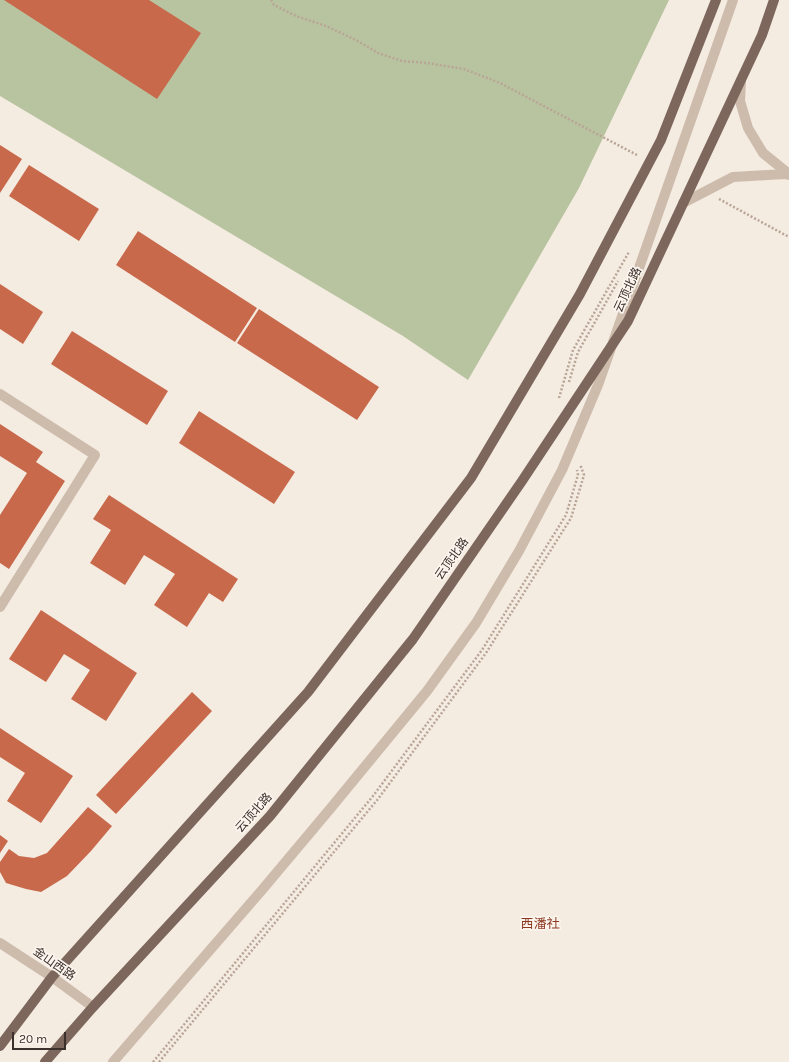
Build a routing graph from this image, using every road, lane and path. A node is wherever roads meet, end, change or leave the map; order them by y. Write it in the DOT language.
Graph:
graph roads {
  1 [pos="271,0"];
  2 [pos="716,0"];
  3 [pos="733,0"];
  4 [pos="774,0"];
  5 [pos="741,81"];
  6 [pos="500,82"];
  7 [pos="789,174"];
  8 [pos="683,203"];
  9 [pos="0,394"];
  10 [pos="0,607"];
  11 [pos="0,943"];
  12 [pos="52,977"];
  13 [pos="93,1007"];
  14 [pos="0,1046"];
  15 [pos="45,1062"];
  16 [pos="113,1062"];
  1 -- 6 [label="path"];
  2 -- 12 [label="main road"];
  3 -- 16 [label="street"];
  4 -- 5 [label="main road, 云顶北路"];
  5 -- 7 [label="street"];
  5 -- 8 [label="main road, 云顶北路"];
  7 -- 8 [label="street"];
  8 -- 13 [label="main road, 云顶北路"];
  9 -- 10 [label="street"];
  11 -- 12 [label="street, 金山西路"];
  12 -- 13 [label="street, 金山西路"];
  12 -- 14 [label="main road"];
  13 -- 15 [label="main road, 云顶北路"];
}
